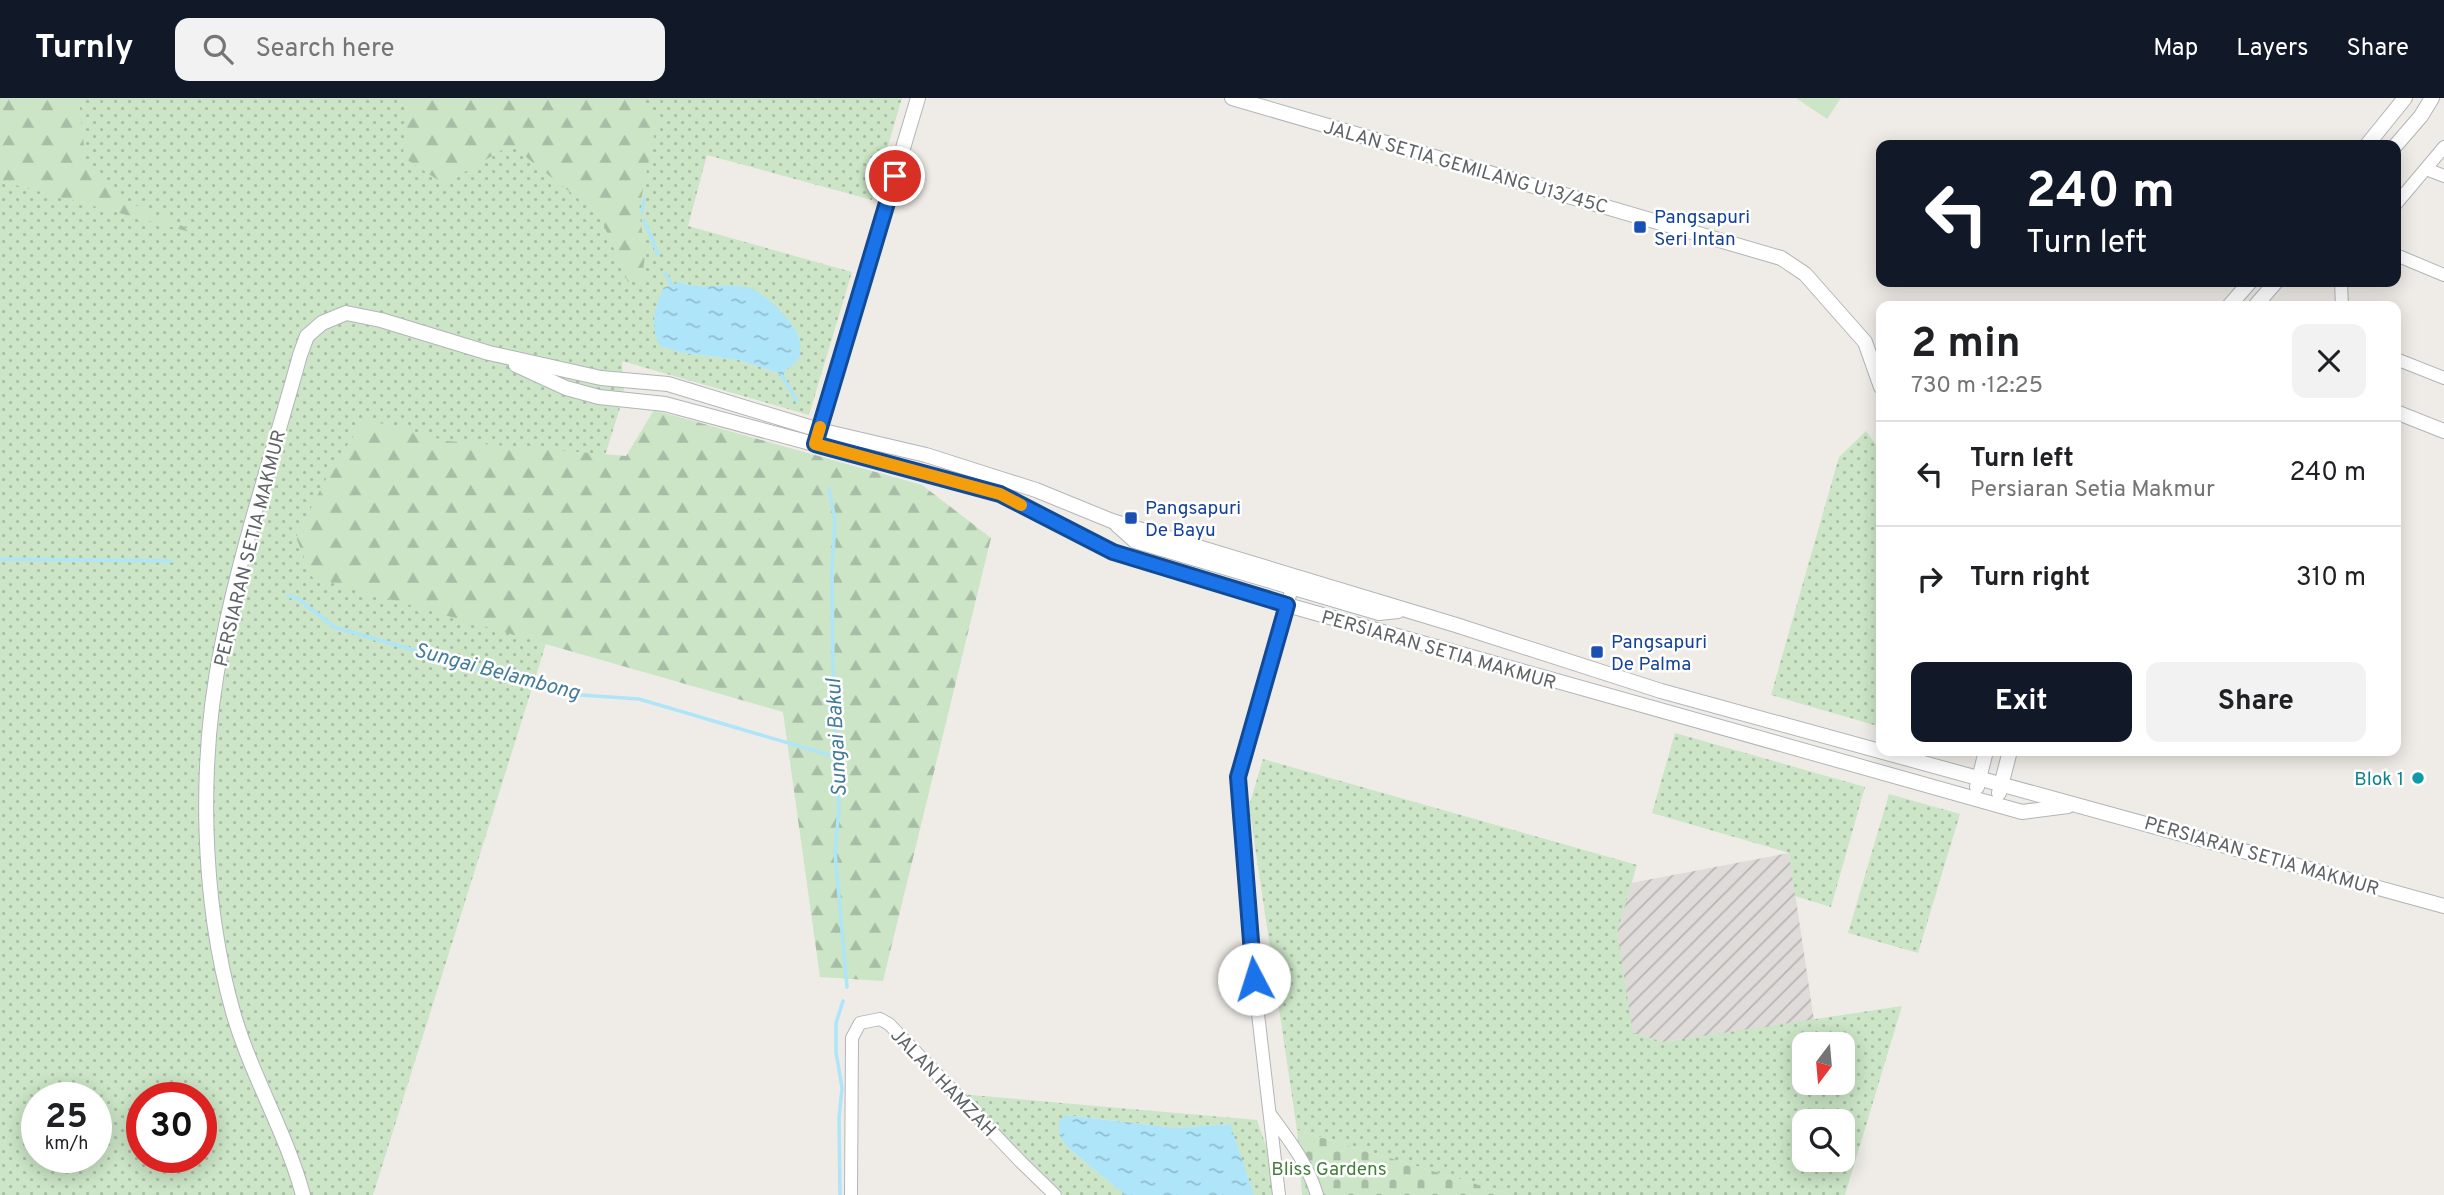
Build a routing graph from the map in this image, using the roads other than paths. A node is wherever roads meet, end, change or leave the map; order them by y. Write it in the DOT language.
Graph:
graph roads {
  1 [pos="918,98"];
  2 [pos="1232,98"];
  3 [pos="2405,98"];
  4 [pos="2432,98"];
  5 [pos="2371,140"];
  6 [pos="2400,140"];
  7 [pos="2444,147"];
  8 [pos="2426,169"];
  9 [pos="2444,176"];
  10 [pos="2401,198"];
  11 [pos="2401,257"];
  12 [pos="2444,275"];
  13 [pos="2272,287"];
  14 [pos="2259,301"];
  15 [pos="489,353"];
  16 [pos="2401,361"];
  17 [pos="1876,373"];
  18 [pos="2444,378"];
  19 [pos="2401,414"];
  20 [pos="2444,431"];
  21 [pos="817,437"];
  22 [pos="1112,521"];
  23 [pos="1292,587"];
  24 [pos="1287,605"];
  25 [pos="1407,610"];
  26 [pos="1876,750"];
  27 [pos="1896,756"];
  28 [pos="1985,756"];
  29 [pos="2009,756"];
  30 [pos="1979,779"];
  31 [pos="2001,786"];
  32 [pos="1974,798"];
  33 [pos="1996,804"];
  34 [pos="2080,804"];
  35 [pos="2444,906"];
  36 [pos="1270,1114"];
  37 [pos="303,1195"];
  38 [pos="851,1195"];
  39 [pos="1055,1195"];
  40 [pos="1279,1195"];
  41 [pos="1317,1195"];
  1 -- 21 [label="street"];
  2 -- 17 [label="street, JALAN SETIA GEMILANG U13/45C"];
  3 -- 5 [label="street"];
  4 -- 6 [label="street"];
  7 -- 8 [label="street"];
  8 -- 9 [label="street"];
  8 -- 10 [label="street"];
  11 -- 12 [label="street"];
  13 -- 14 [label="street"];
  15 -- 21 [label="street, PERSIARAN SETIA MAKMUR"];
  15 -- 21 [label="street, PERSIARAN SETIA MAKMUR"];
  15 -- 37 [label="street, PERSIARAN SETIA MAKMUR"];
  16 -- 18 [label="street"];
  19 -- 20 [label="street"];
  21 -- 22 [label="street, PERSIARAN SETIA MAKMUR"];
  21 -- 24 [label="street, PERSIARAN SETIA MAKMUR"];
  22 -- 23 [label="street"];
  22 -- 25 [label="street, PERSIARAN SETIA MAKMUR"];
  23 -- 24 [label="street"];
  23 -- 25 [label="street"];
  24 -- 32 [label="street, PERSIARAN SETIA MAKMUR"];
  24 -- 36 [label="street"];
  25 -- 26 [label="street, PERSIARAN SETIA MAKMUR"];
  27 -- 30 [label="street, PERSIARAN SETIA MAKMUR"];
  28 -- 30 [label="street"];
  29 -- 31 [label="street"];
  30 -- 31 [label="street, PERSIARAN SETIA MAKMUR"];
  30 -- 32 [label="street"];
  31 -- 33 [label="street"];
  31 -- 34 [label="street, PERSIARAN SETIA MAKMUR"];
  32 -- 33 [label="street, PERSIARAN SETIA MAKMUR"];
  33 -- 34 [label="street, PERSIARAN SETIA MAKMUR"];
  34 -- 35 [label="street, PERSIARAN SETIA MAKMUR"];
  36 -- 40 [label="street"];
  36 -- 41 [label="street"];
  38 -- 39 [label="street, JALAN HAMZAH"];
}
